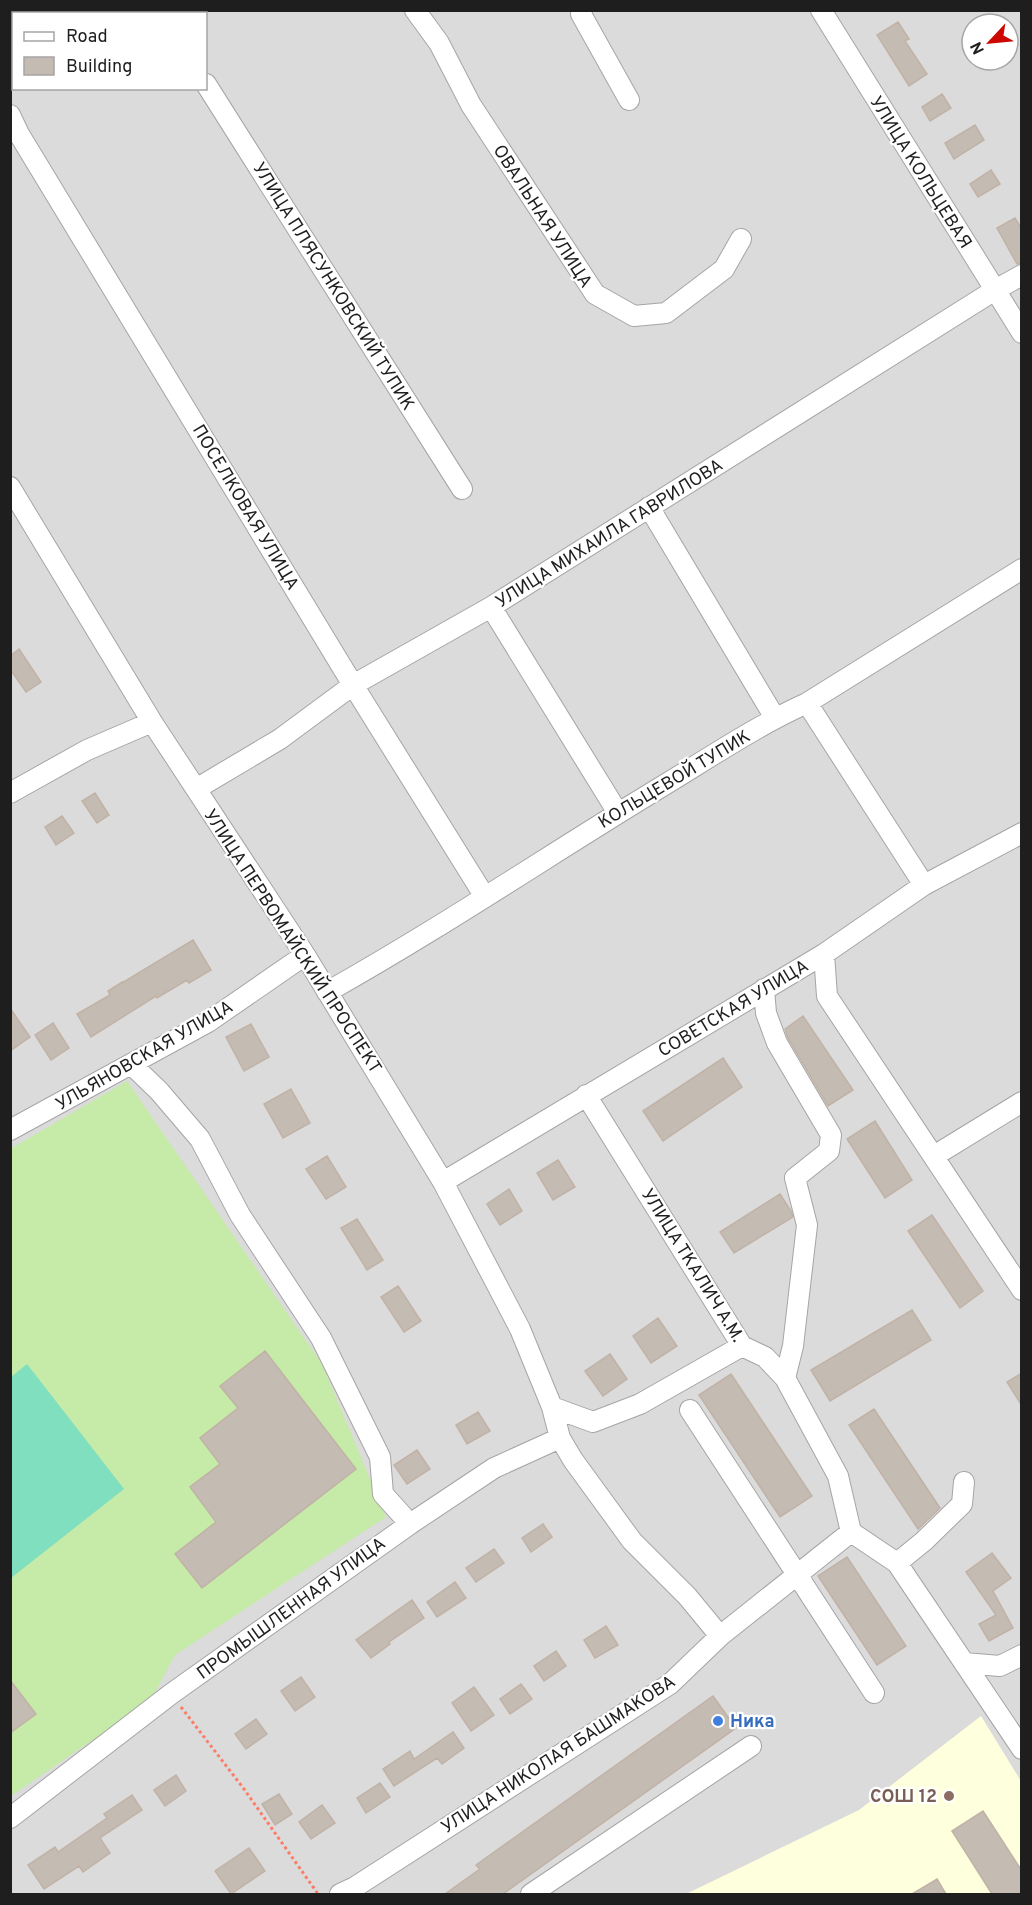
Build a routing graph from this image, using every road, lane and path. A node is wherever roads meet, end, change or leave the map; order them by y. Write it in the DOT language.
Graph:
graph roads {
  1 [pos="416,10"];
  2 [pos="582,10"];
  3 [pos="821,10"];
  4 [pos="207,86"];
  5 [pos="629,100"];
  6 [pos="10,115"];
  7 [pos="741,239"];
  8 [pos="1022,275"];
  9 [pos="995,290"];
  10 [pos="1022,333"];
  11 [pos="10,487"];
  12 [pos="462,489"];
  13 [pos="649,507"];
  14 [pos="1022,569"];
  15 [pos="491,607"];
  16 [pos="353,685"];
  17 [pos="807,703"];
  18 [pos="775,718"];
  19 [pos="152,722"];
  20 [pos="196,789"];
  21 [pos="10,793"];
  22 [pos="618,813"];
  23 [pos="1022,833"];
  24 [pos="924,885"];
  25 [pos="485,897"];
  26 [pos="824,954"];
  27 [pos="305,955"];
  28 [pos="764,989"];
  29 [pos="327,992"];
  30 [pos="132,1064"];
  31 [pos="586,1095"];
  32 [pos="1022,1102"];
  33 [pos="10,1130"];
  34 [pos="934,1156"];
  35 [pos="443,1182"];
  36 [pos="1022,1290"];
  37 [pos="742,1346"];
  38 [pos="785,1378"];
  39 [pos="552,1407"];
  40 [pos="690,1410"];
  41 [pos="560,1438"];
  42 [pos="964,1482"];
  43 [pos="410,1524"];
  44 [pos="851,1532"];
  45 [pos="897,1563"];
  46 [pos="796,1575"];
  47 [pos="720,1636"];
  48 [pos="1022,1655"];
  49 [pos="964,1663"];
  50 [pos="874,1693"];
  51 [pos="171,1694"];
  52 [pos="751,1746"];
  53 [pos="1022,1749"];
  54 [pos="10,1818"];
  55 [pos="351,1892"];
  56 [pos="318,1894"];
  57 [pos="531,1894"];
  1 -- 7 [label="street, ОВАЛЬНАЯ УЛИЦА"];
  2 -- 5 [label="street"];
  3 -- 9 [label="street, УЛИЦА КОЛЬЦЕВАЯ"];
  4 -- 12 [label="street, УЛИЦА ПЛЯСУНКОВСКИЙ ТУПИК"];
  6 -- 16 [label="street, ПОСЕЛКОВАЯ УЛИЦА"];
  8 -- 9 [label="street, УЛИЦА МИХАИЛА ГАВРИЛОВА"];
  9 -- 10 [label="street, УЛИЦА КОЛЬЦЕВАЯ"];
  9 -- 13 [label="street, УЛИЦА МИХАИЛА ГАВРИЛОВА"];
  11 -- 19 [label="street, УЛИЦА ПЕРВОМАЙСКИЙ ПРОСПЕКТ"];
  13 -- 15 [label="street, УЛИЦА МИХАИЛА ГАВРИЛОВА"];
  13 -- 18 [label="street"];
  14 -- 17 [label="street, КОЛЬЦЕВОЙ ТУПИК"];
  15 -- 16 [label="street, УЛИЦА МИХАИЛА ГАВРИЛОВА"];
  15 -- 22 [label="street"];
  16 -- 20 [label="street, УЛИЦА МИХАИЛА ГАВРИЛОВА"];
  16 -- 25 [label="street, ПОСЕЛКОВАЯ УЛИЦА"];
  17 -- 18 [label="street, КОЛЬЦЕВОЙ ТУПИК"];
  17 -- 24 [label="street"];
  18 -- 22 [label="street, КОЛЬЦЕВОЙ ТУПИК"];
  19 -- 20 [label="street, УЛИЦА ПЕРВОМАЙСКИЙ ПРОСПЕКТ"];
  19 -- 21 [label="street"];
  20 -- 27 [label="street, УЛИЦА ПЕРВОМАЙСКИЙ ПРОСПЕКТ"];
  22 -- 25 [label="street, КОЛЬЦЕВОЙ ТУПИК"];
  23 -- 24 [label="street, СОВЕТСКАЯ УЛИЦА"];
  24 -- 26 [label="street, СОВЕТСКАЯ УЛИЦА"];
  25 -- 29 [label="street, КОЛЬЦЕВОЙ ТУПИК"];
  26 -- 28 [label="street, СОВЕТСКАЯ УЛИЦА"];
  26 -- 34 [label="street"];
  27 -- 29 [label="street, УЛИЦА ПЕРВОМАЙСКИЙ ПРОСПЕКТ"];
  27 -- 30 [label="street, УЛЬЯНОВСКАЯ УЛИЦА"];
  28 -- 31 [label="street, СОВЕТСКАЯ УЛИЦА"];
  28 -- 38 [label="street"];
  29 -- 35 [label="street, УЛИЦА ПЕРВОМАЙСКИЙ ПРОСПЕКТ"];
  30 -- 33 [label="street, УЛЬЯНОВСКАЯ УЛИЦА"];
  30 -- 43 [label="street"];
  31 -- 35 [label="street, СОВЕТСКАЯ УЛИЦА"];
  31 -- 37 [label="street, УЛИЦА ТКАЛИЧ А.М."];
  32 -- 34 [label="street"];
  34 -- 36 [label="street"];
  35 -- 39 [label="street, УЛИЦА ПЕРВОМАЙСКИЙ ПРОСПЕКТ"];
  37 -- 38 [label="street, УЛИЦА ТКАЛИЧ А.М."];
  37 -- 39 [label="street"];
  38 -- 44 [label="street, УЛИЦА ТКАЛИЧ А.М."];
  39 -- 41 [label="street"];
  40 -- 46 [label="street"];
  41 -- 43 [label="street, ПРОМЫШЛЕННАЯ УЛИЦА"];
  41 -- 47 [label="street"];
  42 -- 45 [label="street"];
  43 -- 51 [label="street, ПРОМЫШЛЕННАЯ УЛИЦА"];
  44 -- 45 [label="street"];
  44 -- 46 [label="street, УЛИЦА НИКОЛАЯ БАШМАКОВА"];
  45 -- 49 [label="street"];
  46 -- 47 [label="street, УЛИЦА НИКОЛАЯ БАШМАКОВА"];
  46 -- 50 [label="street"];
  47 -- 55 [label="street, УЛИЦА НИКОЛАЯ БАШМАКОВА"];
  48 -- 49 [label="street"];
  49 -- 53 [label="street"];
  51 -- 54 [label="street, ПРОМЫШЛЕННАЯ УЛИЦА"];
  51 -- 56 [label="path"];
  52 -- 57 [label="street"];
}
